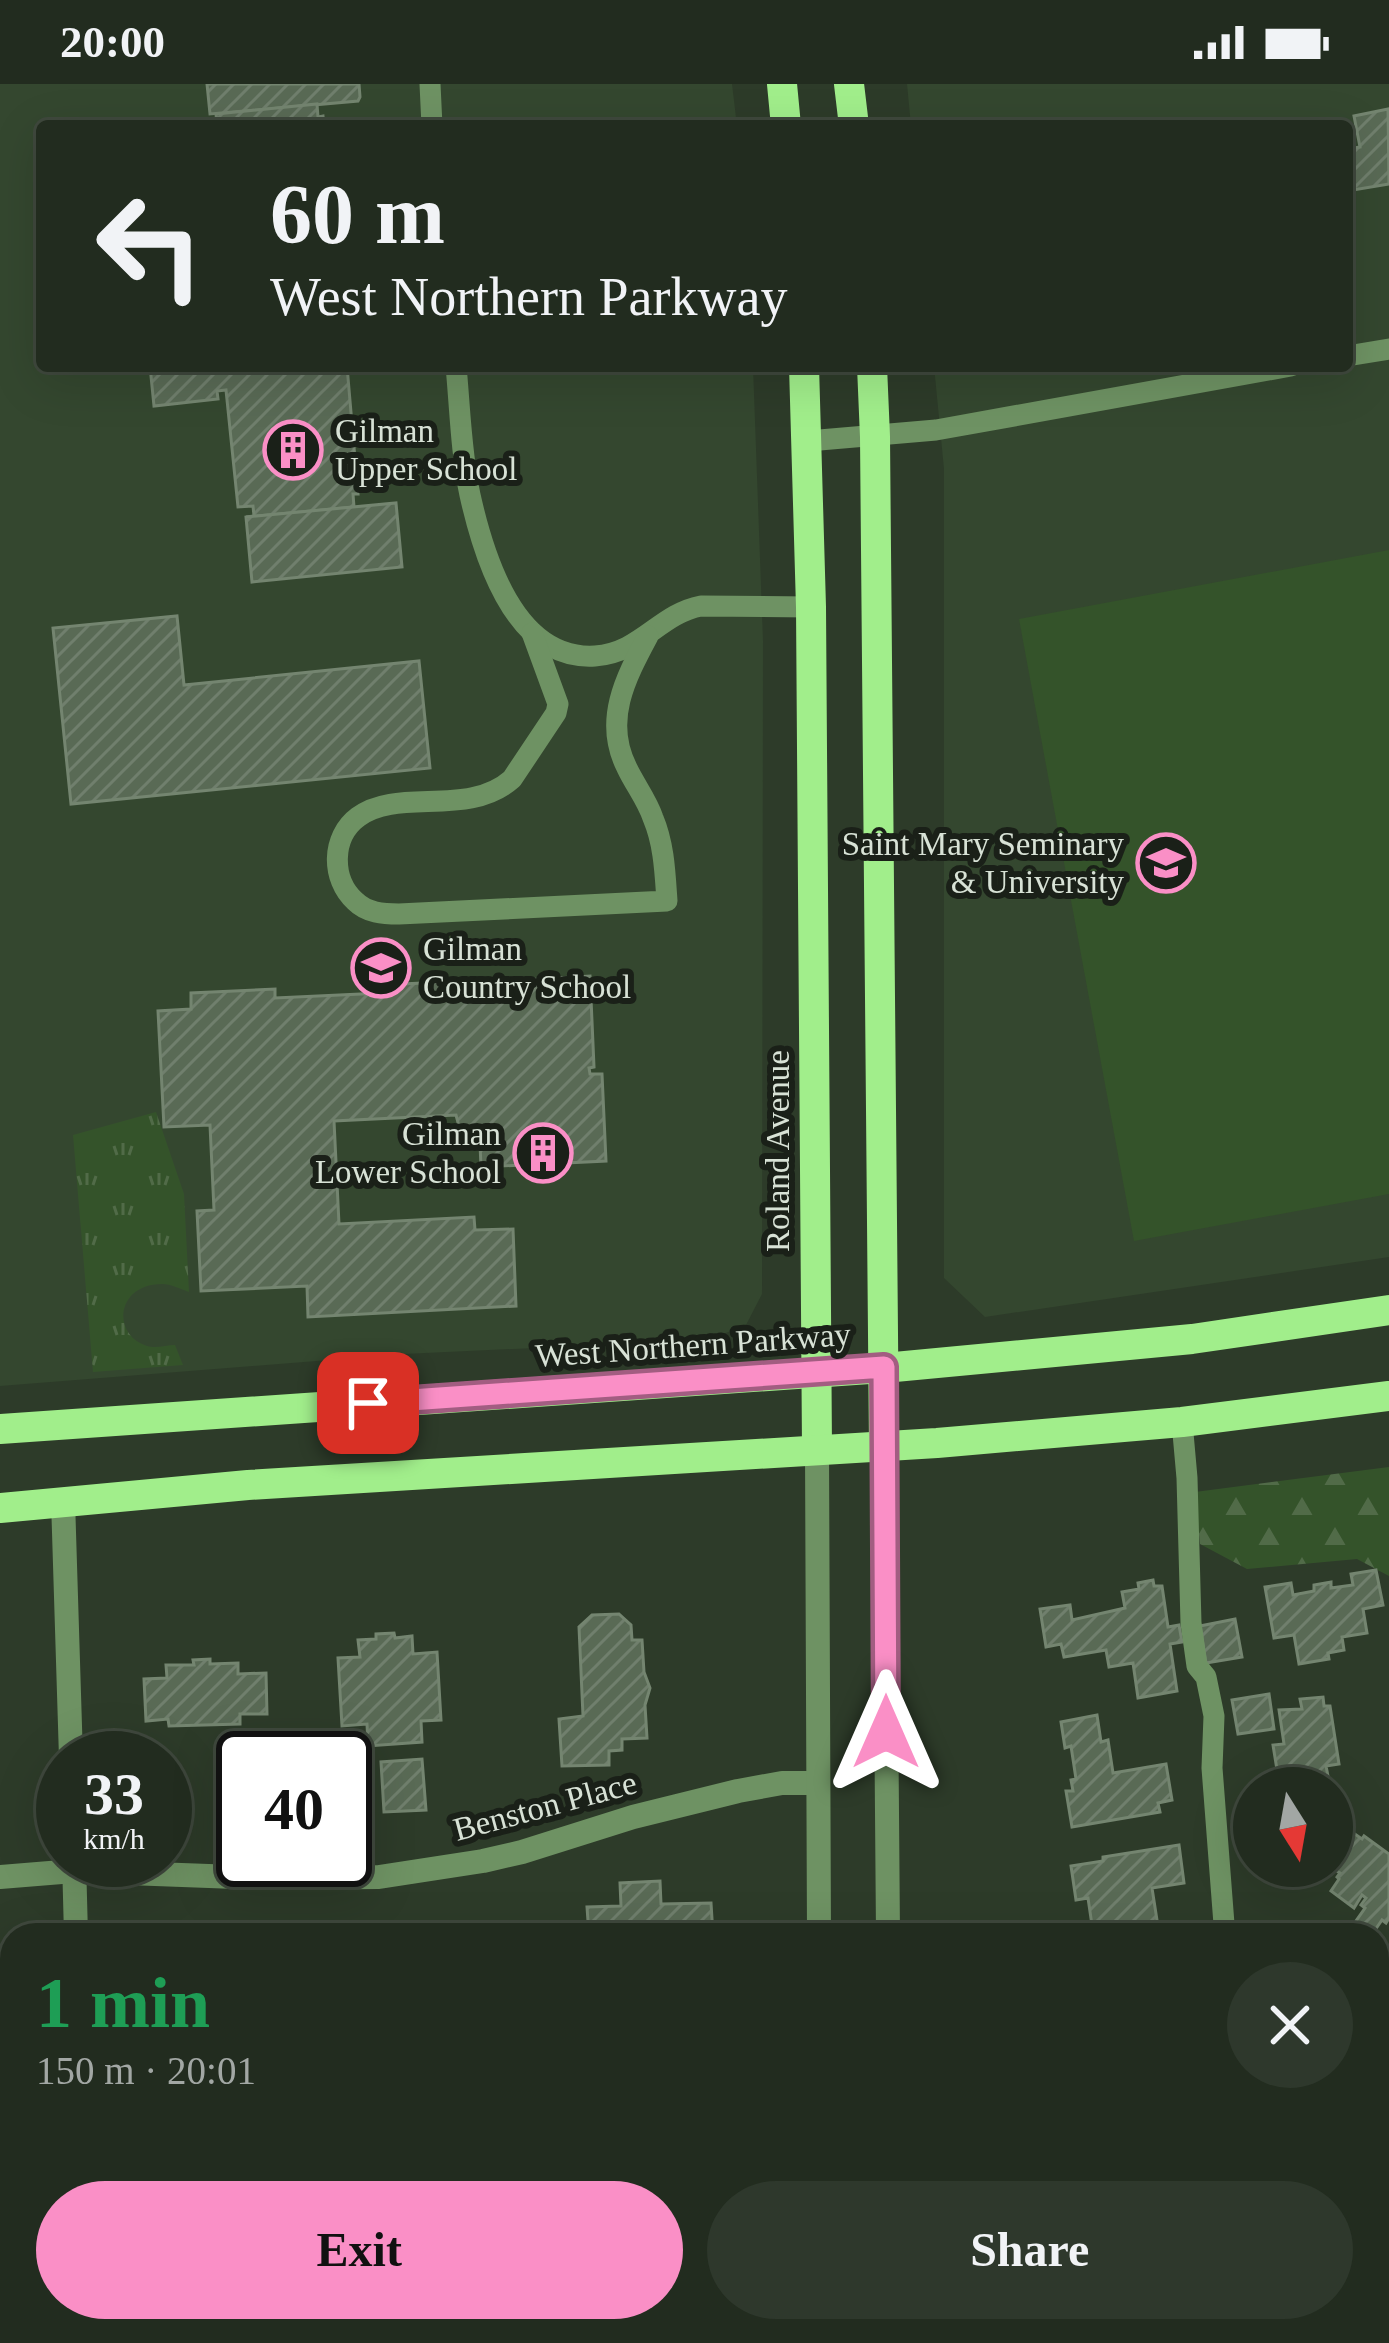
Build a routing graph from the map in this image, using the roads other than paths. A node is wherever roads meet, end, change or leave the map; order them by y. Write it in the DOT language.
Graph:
graph roads {
  1 [pos="430,84"];
  2 [pos="782,84"];
  3 [pos="849,84"];
  4 [pos="432,120"];
  5 [pos="785,120"];
  6 [pos="853,120"];
  7 [pos="1389,349"];
  8 [pos="1353,355"];
  9 [pos="457,372"];
  10 [pos="804,372"];
  11 [pos="872,372"];
  12 [pos="1258,372"];
  13 [pos="875,436"];
  14 [pos="808,441"];
  15 [pos="811,607"];
  16 [pos="532,633"];
  17 [pos="648,637"];
  18 [pos="1389,1310"];
  19 [pos="884,1367"];
  20 [pos="816,1373"];
  21 [pos="1389,1396"];
  22 [pos="1182,1422"];
  23 [pos="0,1429"];
  24 [pos="884,1446"];
  25 [pos="817,1450"];
  26 [pos="63,1500"];
  27 [pos="0,1508"];
  28 [pos="69,1731"];
  29 [pos="818,1783"];
  30 [pos="36,1872"];
  31 [pos="192,1873"];
  32 [pos="0,1877"];
  33 [pos="75,1887"];
  34 [pos="76,1923"];
  35 [pos="819,1923"];
  36 [pos="887,1923"];
  37 [pos="1224,1923"];
  1 -- 4 [label="lane"];
  2 -- 5 [label="main road"];
  3 -- 6 [label="main road"];
  7 -- 8 [label="lane"];
  9 -- 16 [label="lane"];
  10 -- 14 [label="main road, Roland Avenue"];
  11 -- 13 [label="main road"];
  12 -- 13 [label="lane"];
  13 -- 14 [label="lane"];
  13 -- 19 [label="main road"];
  14 -- 15 [label="main road, Roland Avenue"];
  15 -- 17 [label="lane"];
  15 -- 20 [label="main road, Roland Avenue"];
  16 -- 17 [label="lane"];
  16 -- 17 [label="lane"];
  18 -- 19 [label="main road, West Northern Parkway"];
  19 -- 20 [label="main road, West Northern Parkway"];
  19 -- 24 [label="main road"];
  20 -- 23 [label="main road, West Northern Parkway"];
  20 -- 25 [label="main road, Roland Avenue"];
  21 -- 22 [label="main road"];
  22 -- 24 [label="main road"];
  22 -- 37 [label="lane"];
  24 -- 25 [label="main road"];
  24 -- 36 [label="street"];
  25 -- 26 [label="main road"];
  25 -- 29 [label="street, Roland Avenue"];
  26 -- 27 [label="main road"];
  26 -- 28 [label="street"];
  29 -- 31 [label="street, Benston Place"];
  29 -- 35 [label="street, Roland Avenue"];
  30 -- 32 [label="street, Benston Place"];
  33 -- 34 [label="street"];
}
